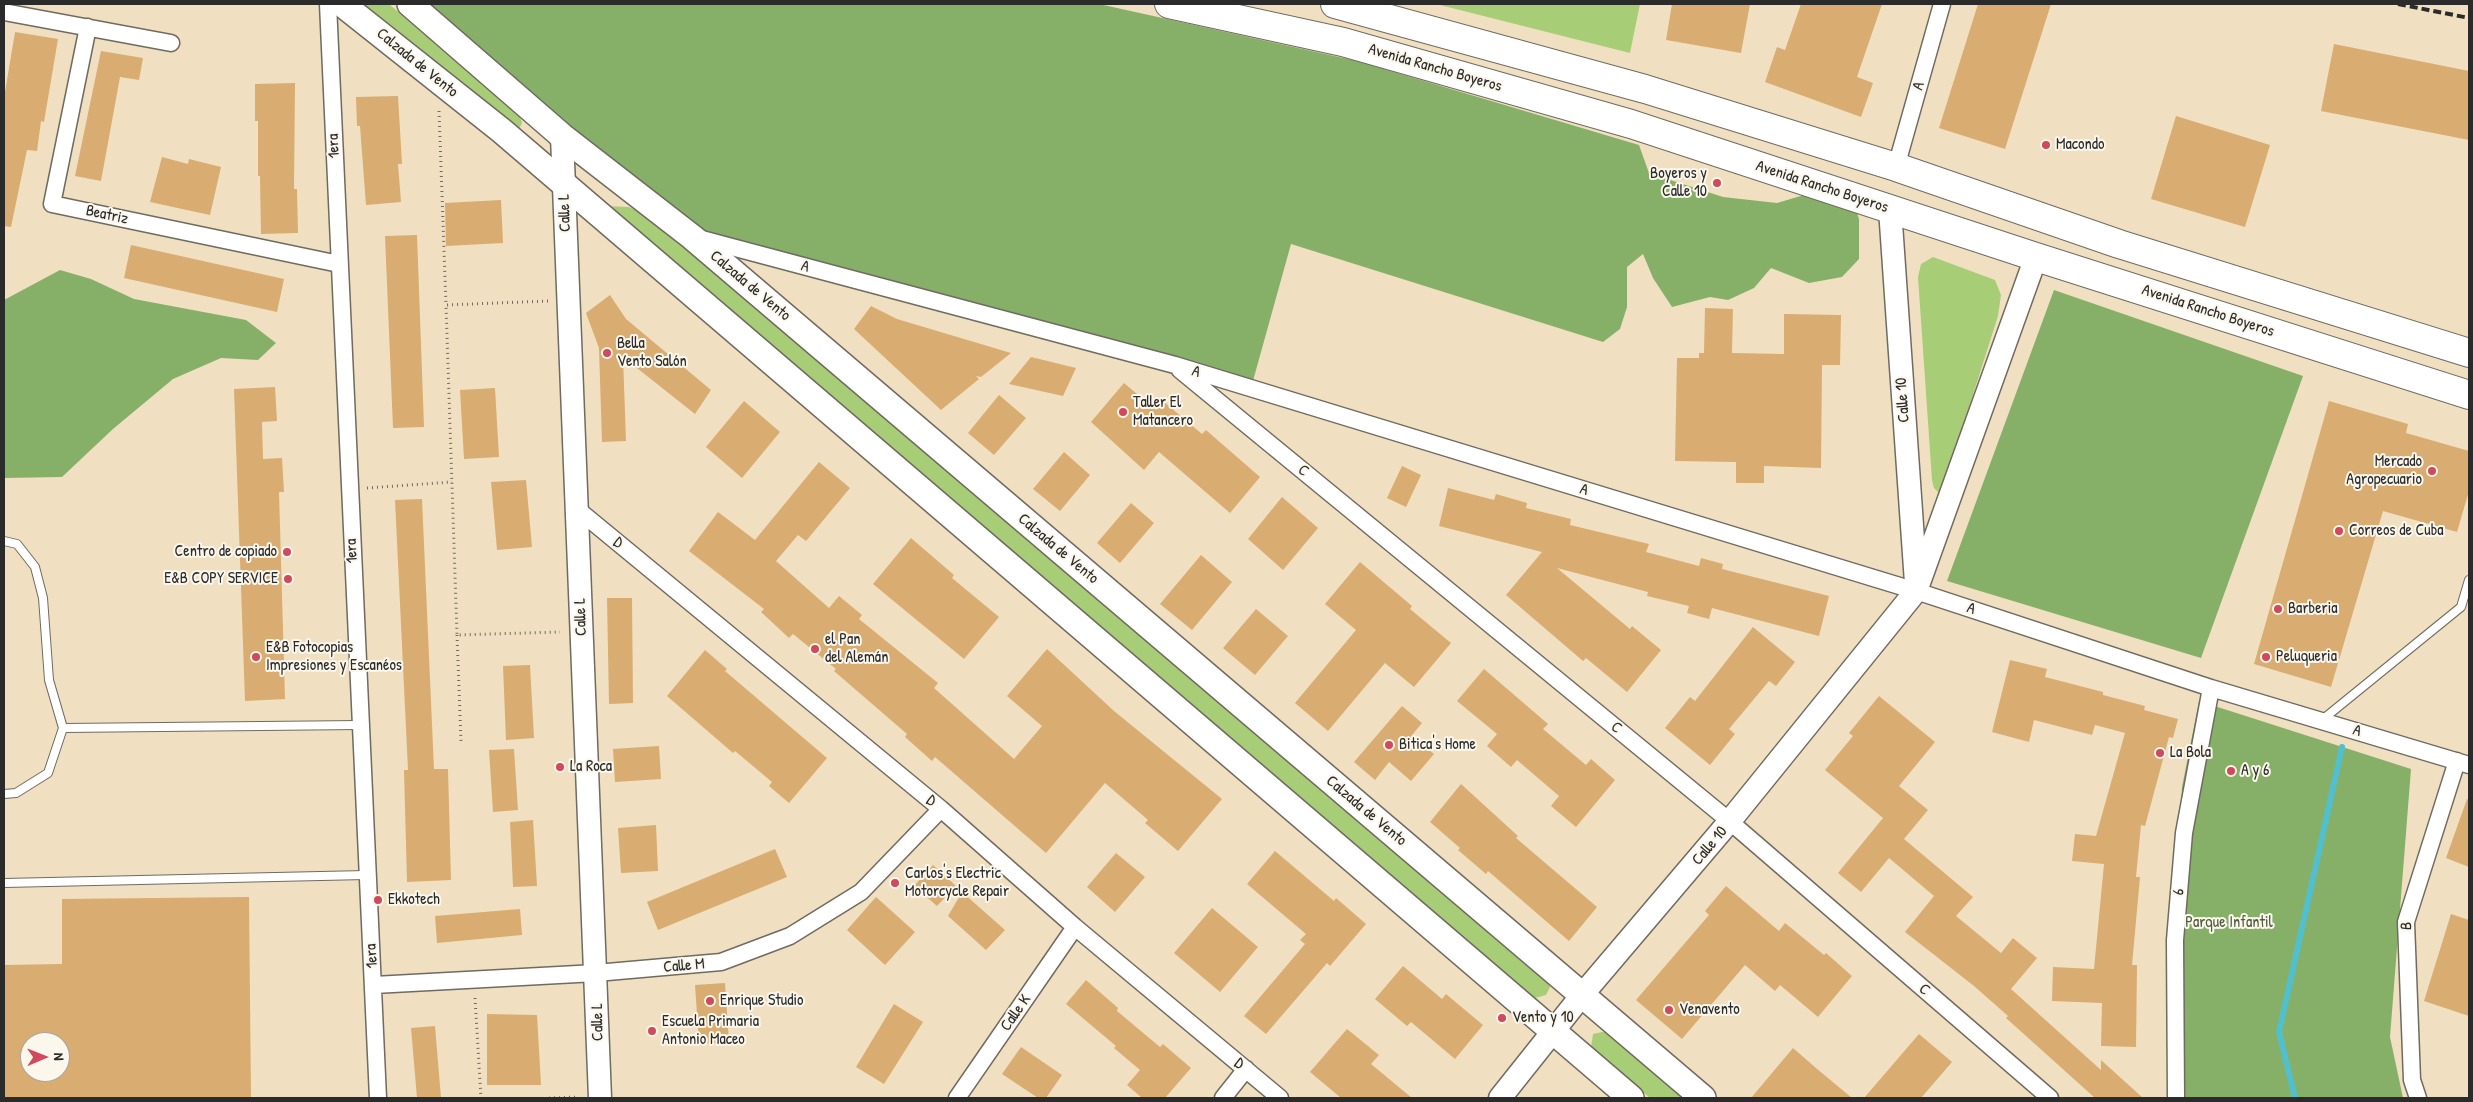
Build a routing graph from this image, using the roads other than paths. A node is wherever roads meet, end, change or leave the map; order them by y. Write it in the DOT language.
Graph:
graph roads {
  1 [pos="328,4"];
  2 [pos="342,4"];
  3 [pos="410,4"];
  4 [pos="1169,4"];
  5 [pos="1335,4"];
  6 [pos="1942,4"];
  7 [pos="4,12"];
  8 [pos="88,26"];
  9 [pos="172,43"];
  10 [pos="524,102"];
  11 [pos="502,131"];
  12 [pos="562,136"];
  13 [pos="1896,167"];
  14 [pos="623,184"];
  15 [pos="564,186"];
  16 [pos="590,209"];
  17 [pos="1890,209"];
  18 [pos="692,237"];
  19 [pos="2036,257"];
  20 [pos="340,264"];
  21 [pos="2440,343"];
  22 [pos="2469,348"];
  23 [pos="2469,353"];
  24 [pos="1175,365"];
  25 [pos="2469,395"];
  26 [pos="577,509"];
  27 [pos="4,541"];
  28 [pos="2469,580"];
  29 [pos="1916,591"];
  30 [pos="2211,688"];
  31 [pos="2322,720"];
  32 [pos="360,725"];
  33 [pos="63,728"];
  34 [pos="2463,763"];
  35 [pos="4,794"];
  36 [pos="941,809"];
  37 [pos="1729,822"];
  38 [pos="366,875"];
  39 [pos="4,883"];
  40 [pos="1075,927"];
  41 [pos="596,973"];
  42 [pos="374,985"];
  43 [pos="1582,995"];
  44 [pos="1553,1032"];
  45 [pos="1246,1069"];
  46 [pos="600,1097"];
  47 [pos="378,1098"];
  48 [pos="957,1098"];
  49 [pos="1223,1098"];
  50 [pos="1280,1098"];
  51 [pos="1500,1098"];
  52 [pos="1631,1098"];
  53 [pos="1703,1098"];
  54 [pos="2050,1098"];
  55 [pos="2176,1098"];
  56 [pos="2418,1098"];
  1 -- 20 [label="street, 1era"];
  2 -- 11 [label="main road, Calzada de Vento"];
  3 -- 10 [label="main road, Calzada de Vento"];
  4 -- 17 [label="highway, Avenida Rancho Boyeros"];
  5 -- 13 [label="highway"];
  6 -- 13 [label="street, A"];
  7 -- 8 [label="street"];
  8 -- 9 [label="street"];
  8 -- 20 [label="street, Beatriz"];
  10 -- 11 [label="main road"];
  10 -- 12 [label="main road, Calzada de Vento"];
  11 -- 15 [label="main road, Calzada de Vento"];
  12 -- 14 [label="main road, Calzada de Vento"];
  12 -- 15 [label="street, Calle L"];
  13 -- 21 [label="highway"];
  14 -- 16 [label="main road"];
  14 -- 18 [label="main road, Calzada de Vento"];
  15 -- 16 [label="main road, Calzada de Vento"];
  15 -- 26 [label="street, Calle L"];
  16 -- 44 [label="main road, Calzada de Vento"];
  17 -- 19 [label="highway, Avenida Rancho Boyeros"];
  17 -- 29 [label="street, Calle 10"];
  18 -- 24 [label="street, A"];
  18 -- 43 [label="main road, Calzada de Vento"];
  19 -- 25 [label="highway, Avenida Rancho Boyeros"];
  19 -- 29 [label="street, Calle 10"];
  20 -- 32 [label="street, 1era"];
  21 -- 22 [label="highway"];
  21 -- 23 [label="highway"];
  24 -- 29 [label="street, A"];
  24 -- 37 [label="street, C"];
  26 -- 36 [label="street, D"];
  26 -- 41 [label="street, Calle L"];
  27 -- 33 [label="lane"];
  28 -- 31 [label="lane"];
  29 -- 30 [label="street, A"];
  29 -- 37 [label="street, Calle 10"];
  30 -- 31 [label="street, A"];
  30 -- 55 [label="street, 6"];
  31 -- 34 [label="street, A"];
  32 -- 33 [label="lane"];
  32 -- 38 [label="street, 1era"];
  33 -- 35 [label="lane"];
  34 -- 56 [label="street, B"];
  36 -- 40 [label="street, D"];
  36 -- 41 [label="street, Calle M"];
  37 -- 43 [label="street, Calle 10"];
  37 -- 54 [label="street, C"];
  38 -- 39 [label="lane"];
  38 -- 42 [label="street, 1era"];
  40 -- 45 [label="street, D"];
  40 -- 48 [label="street, Calle K"];
  41 -- 42 [label="street, Calle M"];
  41 -- 46 [label="street, Calle L"];
  42 -- 47 [label="street, 1era"];
  43 -- 44 [label="street, Calle 10"];
  43 -- 53 [label="main road, Calzada de Vento"];
  44 -- 51 [label="street, Calle 10"];
  44 -- 52 [label="main road, Calzada de Vento"];
  45 -- 49 [label="street"];
  45 -- 50 [label="street, D"];
}
